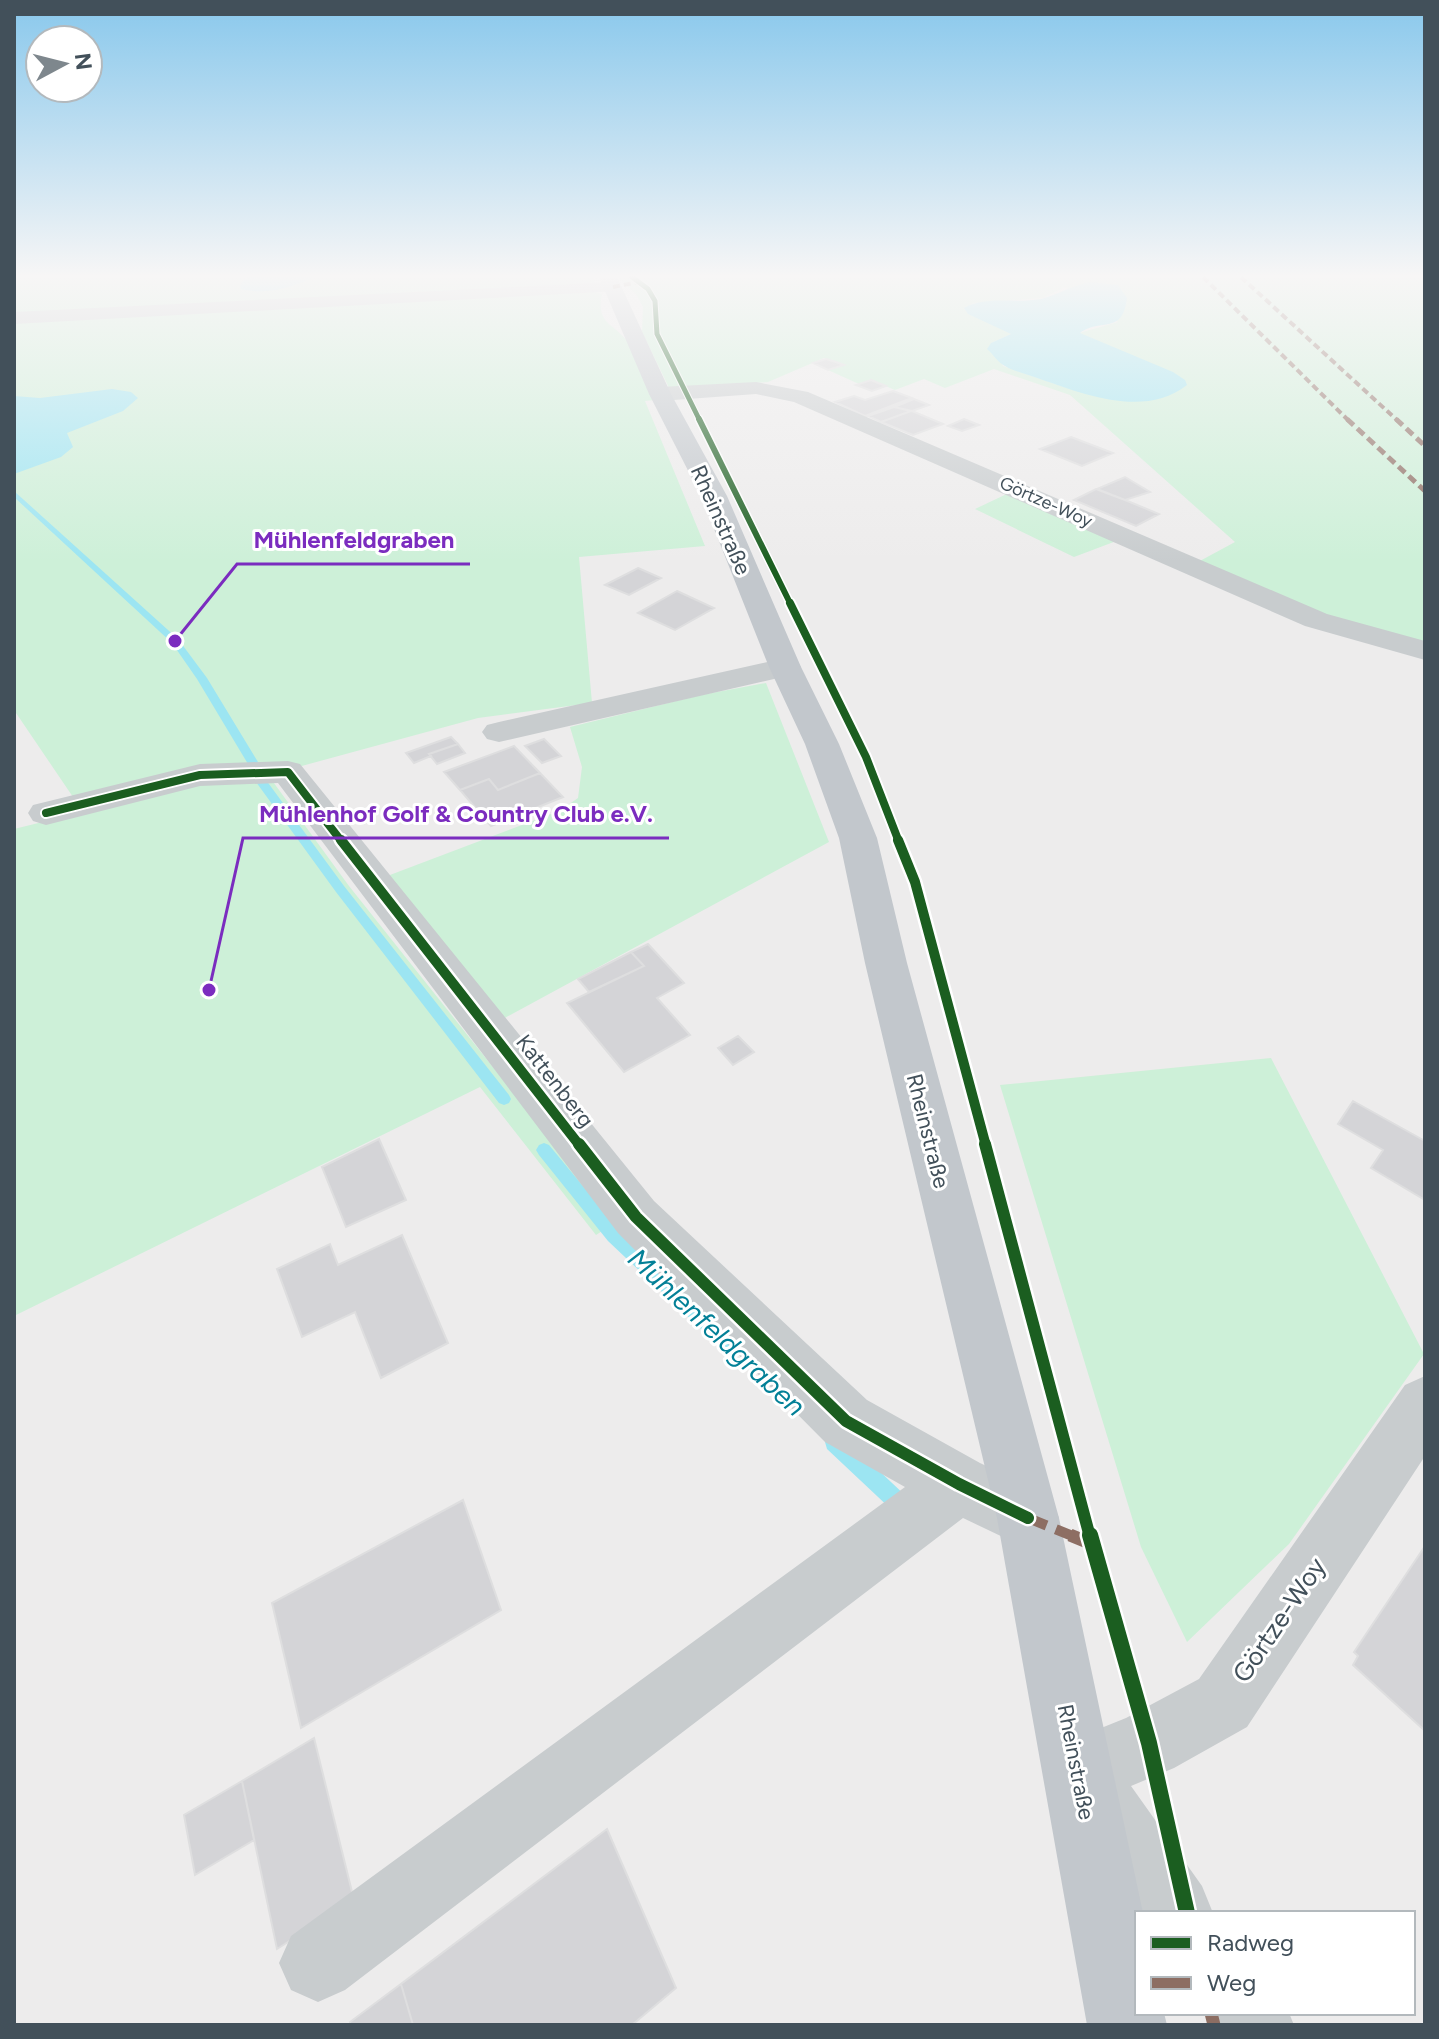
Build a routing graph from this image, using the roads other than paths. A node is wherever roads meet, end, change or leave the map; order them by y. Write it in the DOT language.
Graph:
graph roads {
  1 [pos="650,372"];
  2 [pos="660,394"];
  3 [pos="1425,651"];
  4 [pos="785,667"];
  5 [pos="499,732"];
  6 [pos="46,813"];
  7 [pos="1425,1405"];
  8 [pos="959,1484"];
  9 [pos="1028,1518"];
  10 [pos="1079,1772"];
  11 [pos="1174,1911"];
  12 [pos="318,1963"];
  13 [pos="1127,2025"];
  1 -- 2 [label="main road, Rheinstraße"];
  2 -- 3 [label="street, Görtze-Woy"];
  2 -- 4 [label="main road, Rheinstraße"];
  4 -- 5 [label="street"];
  4 -- 9 [label="main road, Rheinstraße"];
  6 -- 8 [label="street, Kattenberg"];
  7 -- 10 [label="street, Görtze-Woy"];
  8 -- 9 [label="street, Kattenberg"];
  8 -- 12 [label="street"];
  9 -- 10 [label="main road, Rheinstraße"];
  10 -- 11 [label="street"];
  10 -- 13 [label="main road, Rheinstraße"];
}
